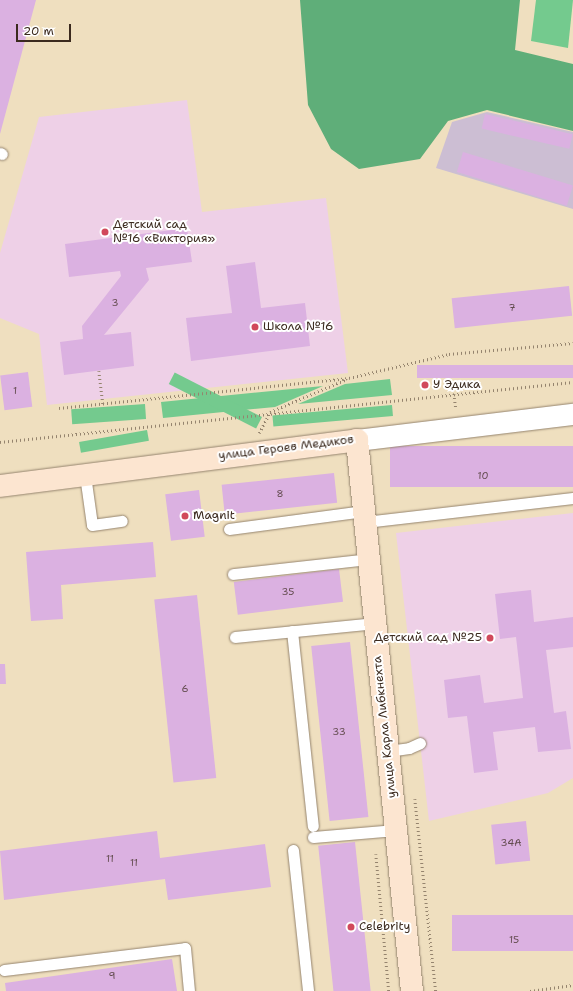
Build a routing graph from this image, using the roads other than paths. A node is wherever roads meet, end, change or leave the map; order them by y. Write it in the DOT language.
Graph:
graph roads {
  1 [pos="573,414"];
  2 [pos="357,440"];
  3 [pos="85,475"];
  4 [pos="0,486"];
  5 [pos="573,498"];
  6 [pos="364,517"];
  7 [pos="122,521"];
  8 [pos="229,529"];
  9 [pos="369,559"];
  10 [pos="233,574"];
  11 [pos="375,623"];
  12 [pos="292,631"];
  13 [pos="235,637"];
  14 [pos="420,742"];
  15 [pos="388,751"];
  16 [pos="396,830"];
  17 [pos="293,850"];
  18 [pos="4,970"];
  19 [pos="189,991"];
  20 [pos="308,991"];
  21 [pos="412,991"];
  1 -- 2 [label="street, улица Героев Медиков"];
  2 -- 3 [label="street, улица Героев Медиков"];
  2 -- 6 [label="street, улица Карла Либкнехта"];
  3 -- 4 [label="street, улица Героев Медиков"];
  3 -- 7 [label="lane"];
  5 -- 6 [label="lane"];
  6 -- 8 [label="lane"];
  6 -- 9 [label="street, улица Карла Либкнехта"];
  9 -- 10 [label="lane"];
  9 -- 11 [label="street, улица Карла Либкнехта"];
  11 -- 12 [label="lane"];
  11 -- 15 [label="street, улица Карла Либкнехта"];
  12 -- 13 [label="lane"];
  12 -- 16 [label="lane"];
  14 -- 15 [label="lane"];
  15 -- 16 [label="street, улица Карла Либкнехта"];
  16 -- 21 [label="street, улица Карла Либкнехта"];
  17 -- 20 [label="lane"];
  18 -- 19 [label="lane"];
}
